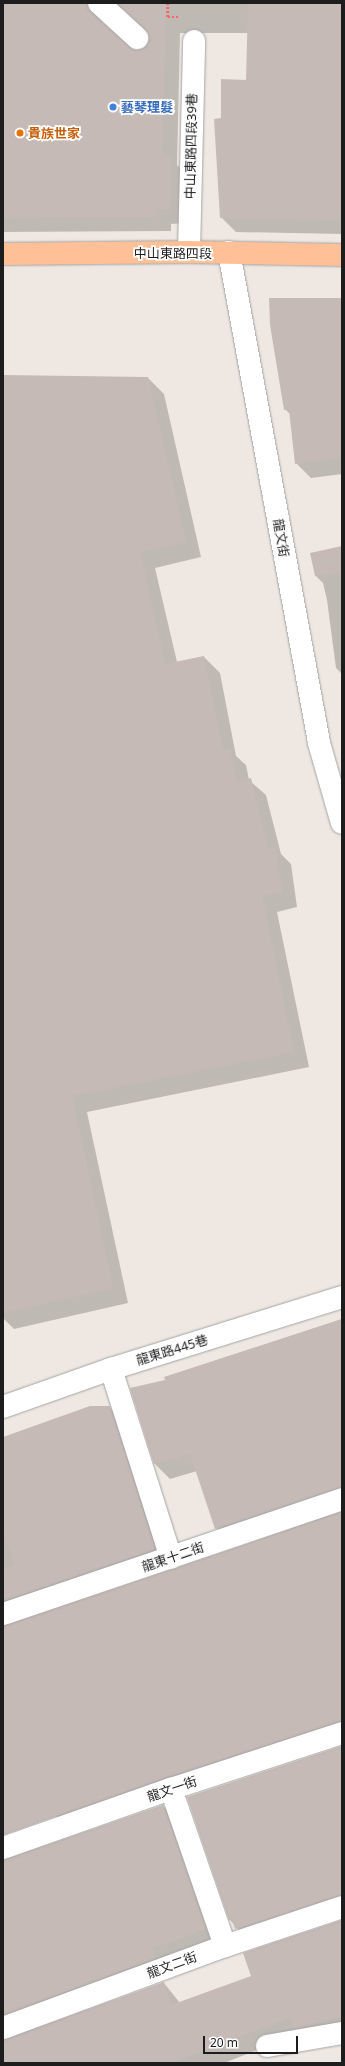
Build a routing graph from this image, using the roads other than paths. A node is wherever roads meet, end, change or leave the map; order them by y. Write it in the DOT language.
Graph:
graph roads {
  1 [pos="99,3"];
  2 [pos="138,38"];
  3 [pos="194,41"];
  4 [pos="189,252"];
  5 [pos="229,252"];
  6 [pos="3,254"];
  7 [pos="342,255"];
  8 [pos="338,794"];
  9 [pos="342,823"];
  10 [pos="342,1297"];
  11 [pos="111,1369"];
  12 [pos="3,1407"];
  13 [pos="342,1499"];
  14 [pos="171,1558"];
  15 [pos="3,1614"];
  16 [pos="342,1733"];
  17 [pos="171,1789"];
  18 [pos="3,1848"];
  19 [pos="342,1906"];
  20 [pos="225,1946"];
  21 [pos="3,2028"];
  22 [pos="342,2033"];
  23 [pos="267,2046"];
  1 -- 2 [label="lane"];
  3 -- 4 [label="lane, 中山東路四段39巷"];
  4 -- 5 [label="main road, 中山東路四段"];
  4 -- 6 [label="main road, 中山東路四段"];
  5 -- 7 [label="main road, 中山東路四段"];
  5 -- 8 [label="lane, 龍文街"];
  8 -- 9 [label="lane, 龍文街"];
  10 -- 11 [label="lane, 龍東路445巷"];
  11 -- 12 [label="lane, 龍東路445巷"];
  11 -- 14 [label="lane"];
  13 -- 14 [label="lane, 龍東十二街"];
  14 -- 15 [label="lane, 龍東十二街"];
  16 -- 17 [label="lane, 龍文一街"];
  17 -- 18 [label="lane, 龍文一街"];
  17 -- 20 [label="lane"];
  19 -- 20 [label="lane, 龍文二街"];
  20 -- 21 [label="lane, 龍文二街"];
  22 -- 23 [label="lane"];
}
